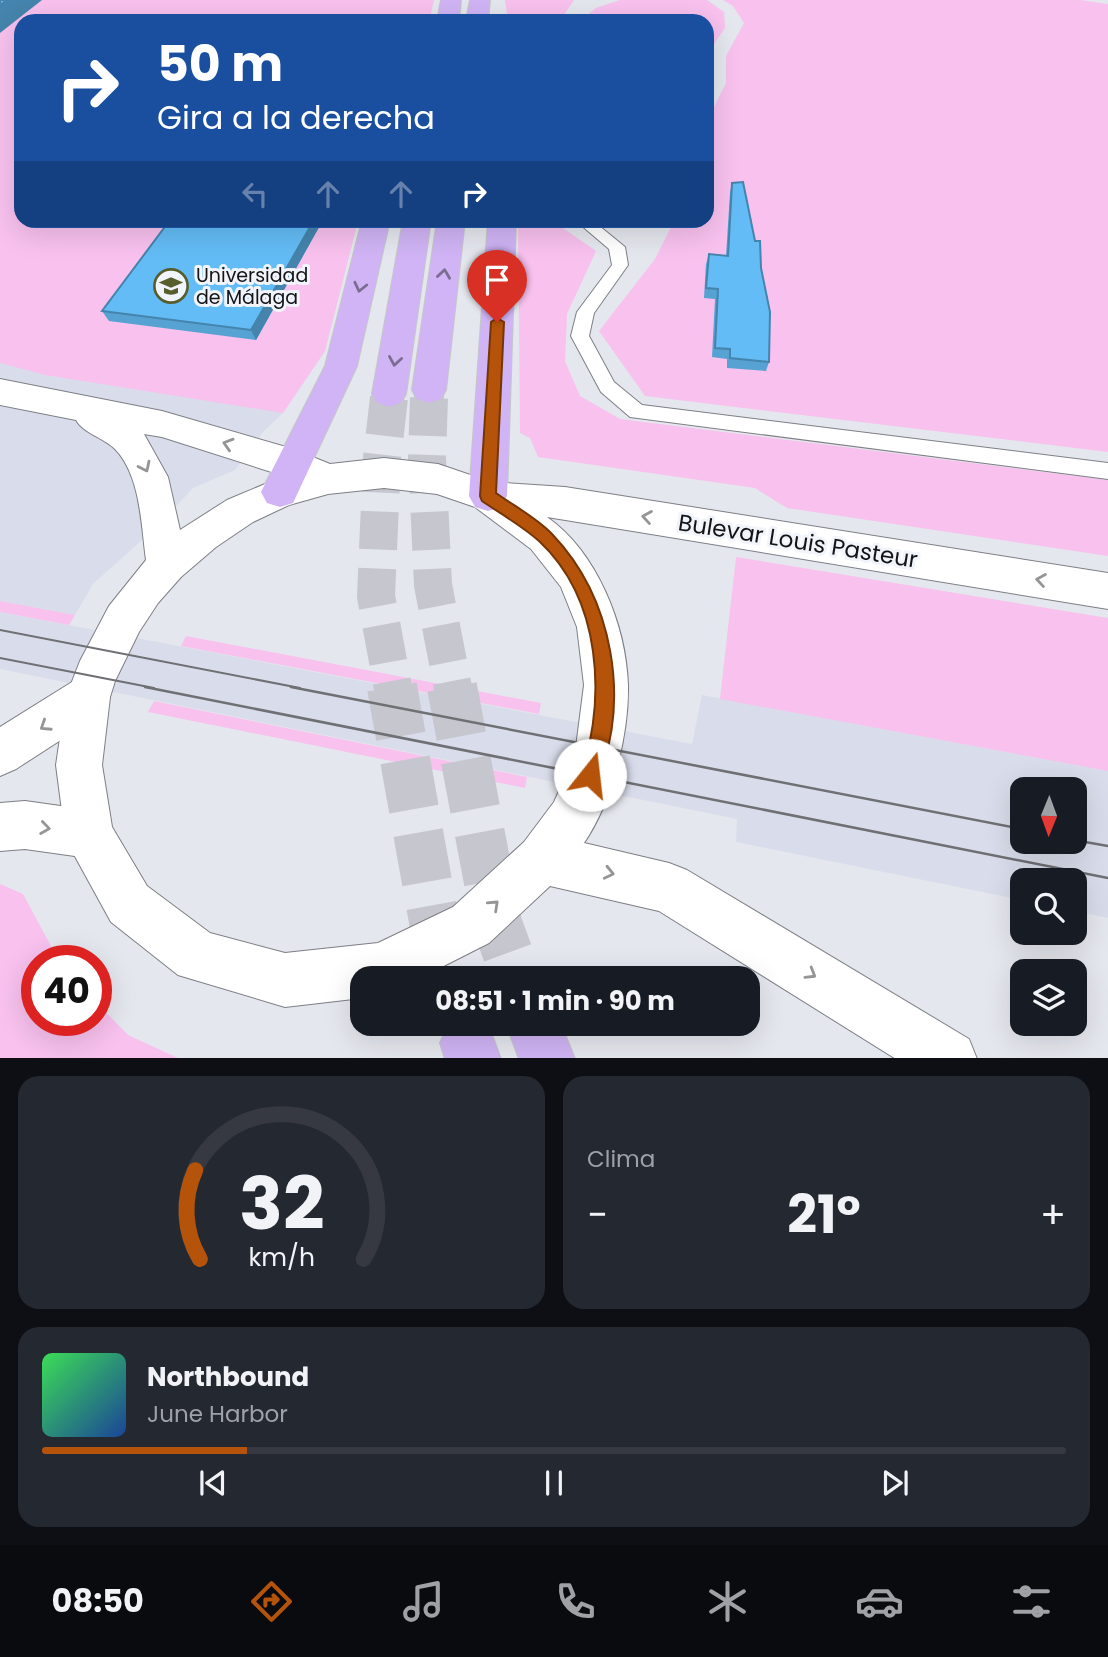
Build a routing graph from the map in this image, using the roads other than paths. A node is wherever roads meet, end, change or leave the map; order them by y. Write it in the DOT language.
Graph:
graph roads {
  1 [pos="374,228"];
  2 [pos="416,228"];
  3 [pos="450,228"];
  4 [pos="502,228"];
  5 [pos="592,228"];
  6 [pos="429,390"];
  7 [pos="0,391"];
  8 [pos="389,394"];
  9 [pos="53,404"];
  10 [pos="1108,471"];
  11 [pos="287,478"];
  12 [pos="488,496"];
  13 [pos="167,565"];
  14 [pos="1108,590"];
  15 [pos="88,697"];
  16 [pos="0,753"];
  17 [pos="0,827"];
  18 [pos="89,834"];
  19 [pos="542,860"];
  20 [pos="538,1036"];
  21 [pos="547,1058"];
  22 [pos="947,1058"];
  1 -- 11 [label="main road, one-way"];
  2 -- 8 [label="main road, one-way"];
  6 -- 3 [label="main road, one-way"];
  4 -- 12 [label="main road"];
  5 -- 10 [label="lane"];
  7 -- 9 [label="street"];
  11 -- 9 [label="street, one-way"];
  9 -- 13 [label="street, one-way"];
  11 -- 12 [label="street"];
  11 -- 13 [label="street"];
  14 -- 12 [label="street, Bulevar Louis Pasteur, one-way"];
  12 -- 19 [label="street"];
  13 -- 15 [label="street"];
  15 -- 16 [label="street, one-way"];
  15 -- 18 [label="street"];
  17 -- 18 [label="street, one-way"];
  18 -- 19 [label="street, one-way"];
  19 -- 22 [label="street, one-way"];
  20 -- 21 [label="main road"];
}
